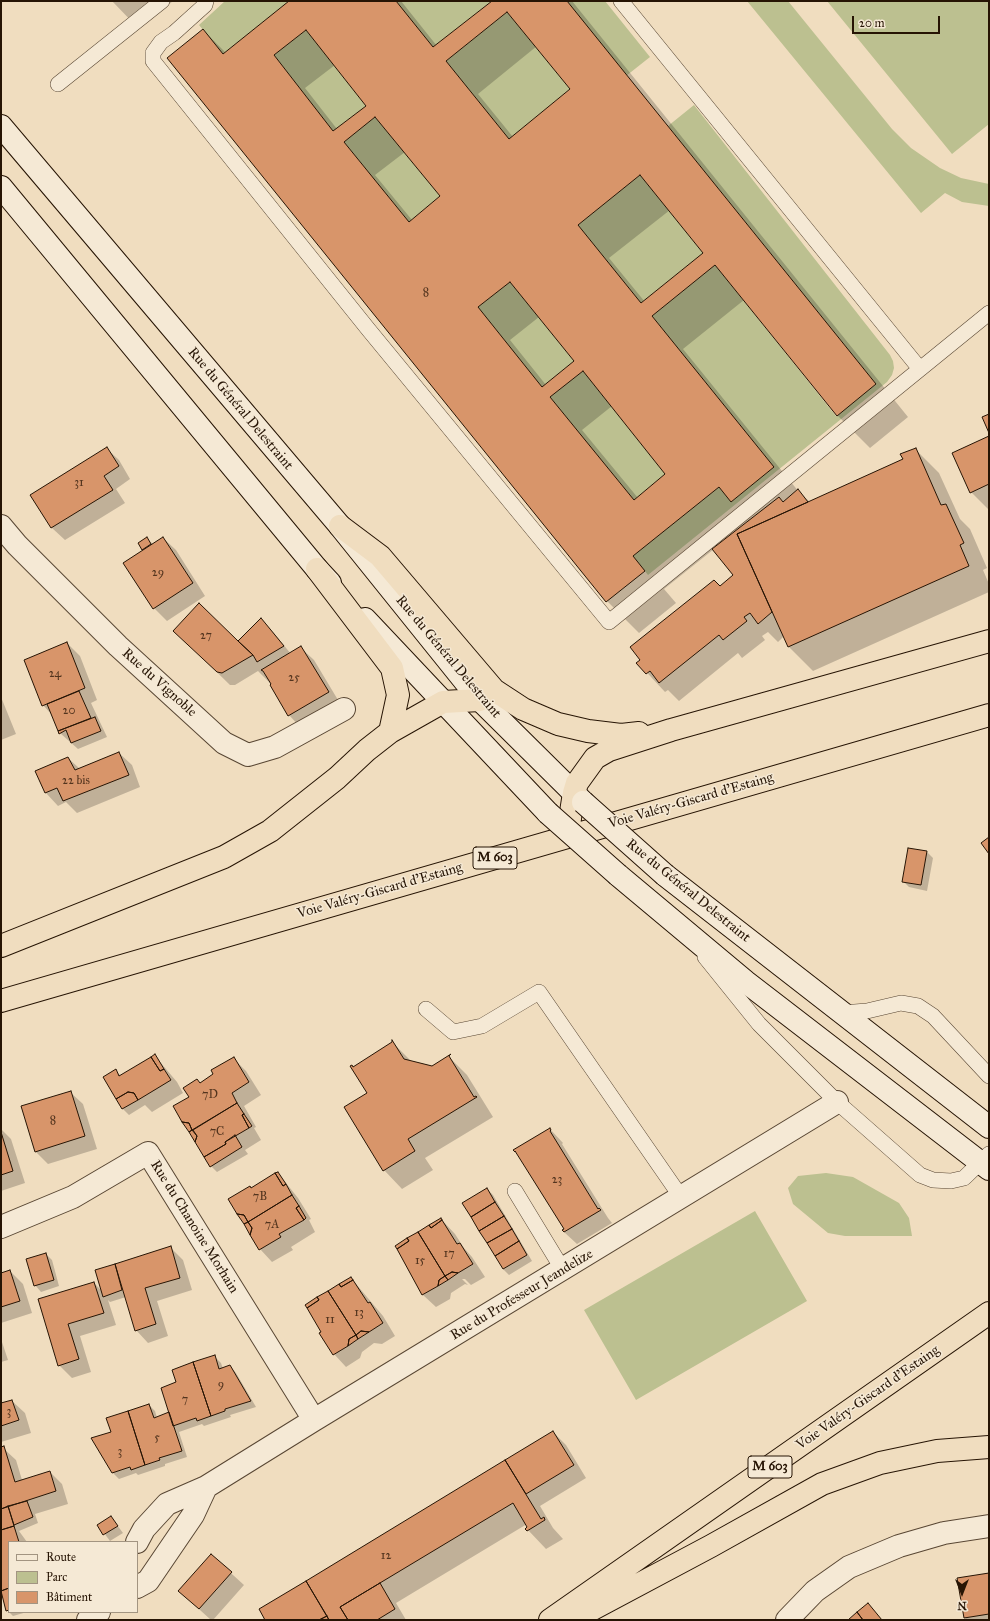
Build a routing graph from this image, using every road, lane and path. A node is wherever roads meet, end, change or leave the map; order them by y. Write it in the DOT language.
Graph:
graph roads {
  1 [pos="162,1"];
  2 [pos="206,1"];
  3 [pos="620,1"];
  4 [pos="58,84"];
  5 [pos="1,126"];
  6 [pos="1,187"];
  7 [pos="989,313"];
  8 [pos="920,369"];
  9 [pos="1,526"];
  10 [pos="340,526"];
  11 [pos="317,569"];
  12 [pos="989,641"];
  13 [pos="480,700"];
  14 [pos="443,702"];
  15 [pos="344,709"];
  16 [pos="989,714"];
  17 [pos="670,730"];
  18 [pos="390,732"];
  19 [pos="578,797"];
  20 [pos="568,831"];
  21 [pos="686,933"];
  22 [pos="1,946"];
  23 [pos="1,1001"];
  24 [pos="426,1010"];
  25 [pos="842,1013"];
  26 [pos="989,1076"];
  27 [pos="838,1102"];
  28 [pos="989,1127"];
  29 [pos="986,1162"];
  30 [pos="514,1190"];
  31 [pos="682,1197"];
  32 [pos="1,1227"];
  33 [pos="563,1270"];
  34 [pos="989,1313"];
  35 [pos="314,1420"];
  36 [pos="989,1447"];
  37 [pos="206,1487"];
  38 [pos="989,1526"];
  39 [pos="138,1541"];
  40 [pos="138,1586"];
  41 [pos="98,1613"];
  42 [pos="88,1620"];
  43 [pos="550,1620"];
  44 [pos="572,1620"];
  45 [pos="787,1620"];
  1 -- 4 [label="lane"];
  2 -- 8 [label="lane"];
  3 -- 8 [label="lane"];
  5 -- 10 [label="main road, Rue du Général Delestraint"];
  6 -- 11 [label="main road"];
  7 -- 8 [label="lane"];
  9 -- 15 [label="main road, Rue du Vignoble"];
  10 -- 13 [label="main road, Rue du Général Delestraint"];
  10 -- 17 [label="highway"];
  11 -- 14 [label="main road"];
  11 -- 18 [label="highway"];
  12 -- 17 [label="highway"];
  13 -- 14 [label="highway"];
  13 -- 19 [label="main road, Rue du Général Delestraint"];
  14 -- 18 [label="highway"];
  14 -- 20 [label="main road, bridge"];
  16 -- 23 [label="highway, Voie Valéry-Giscard d'Estaing / M 603"];
  17 -- 19 [label="highway"];
  18 -- 22 [label="highway"];
  19 -- 20 [label="highway"];
  19 -- 25 [label="main road, Rue du Général Delestraint, bridge"];
  20 -- 21 [label="main road, bridge"];
  21 -- 27 [label="lane"];
  21 -- 29 [label="main road"];
  24 -- 31 [label="lane"];
  25 -- 26 [label="lane"];
  25 -- 28 [label="main road, Rue du Général Delestraint"];
  27 -- 29 [label="lane"];
  27 -- 31 [label="main road, Rue du Professeur Jeandelize"];
  30 -- 33 [label="lane"];
  31 -- 33 [label="main road, Rue du Professeur Jeandelize"];
  32 -- 35 [label="main road, Rue du Chanoine Morhain"];
  33 -- 35 [label="main road, Rue du Professeur Jeandelize"];
  34 -- 43 [label="highway, Voie Valéry-Giscard d'Estaing / M 603"];
  35 -- 37 [label="main road, Rue du Professeur Jeandelize"];
  36 -- 44 [label="highway"];
  37 -- 39 [label="main road, Rue du Professeur Jeandelize"];
  37 -- 40 [label="main road"];
  38 -- 45 [label="main road"];
  41 -- 42 [label="main road"];
}
